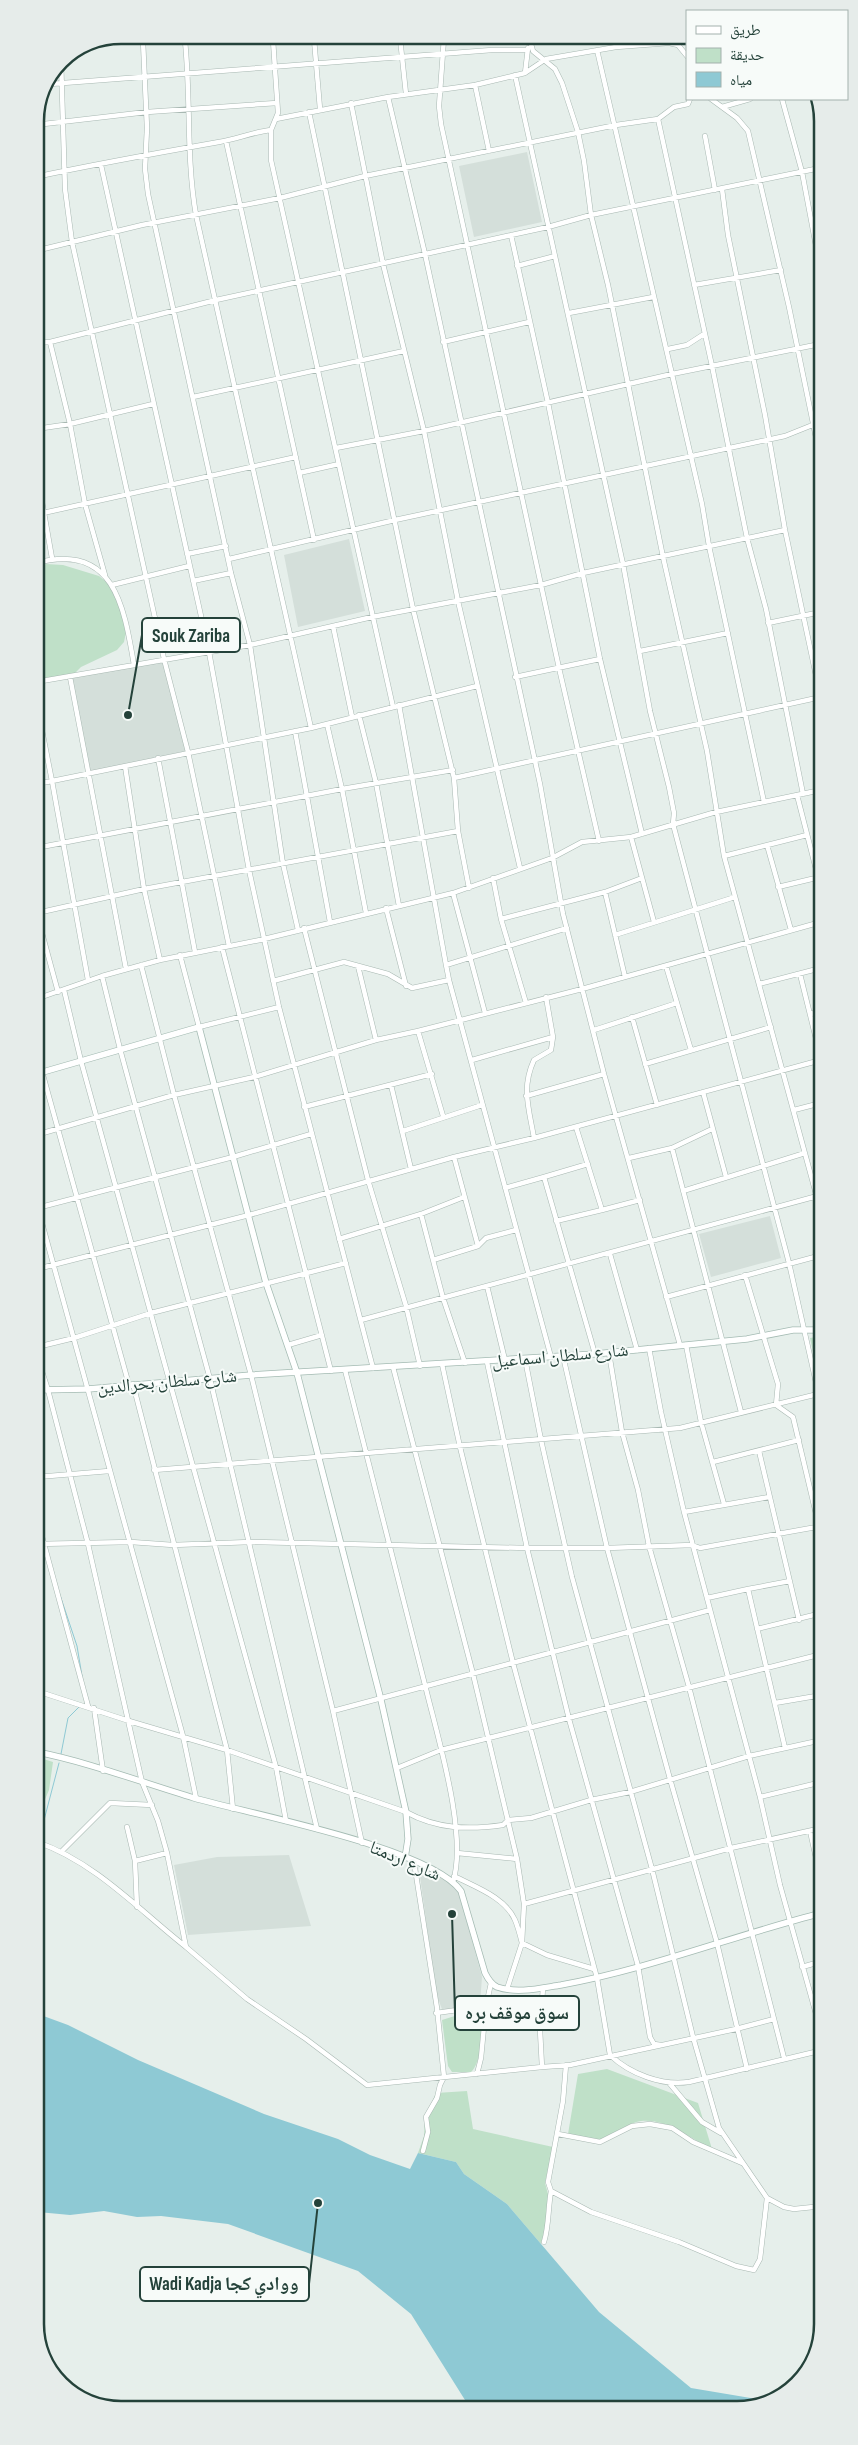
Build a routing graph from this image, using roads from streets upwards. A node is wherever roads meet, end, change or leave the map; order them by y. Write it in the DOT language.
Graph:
graph roads {
  1 [pos="143,44"];
  2 [pos="186,44"];
  3 [pos="273,44"];
  4 [pos="314,44"];
  5 [pos="401,44"];
  6 [pos="444,44"];
  7 [pos="529,44"];
  8 [pos="532,44"];
  9 [pos="615,44"];
  10 [pos="659,44"];
  11 [pos="616,47"];
  12 [pos="527,50"];
  13 [pos="597,50"];
  14 [pos="443,55"];
  15 [pos="686,55"];
  16 [pos="402,56"];
  17 [pos="546,60"];
  18 [pos="314,64"];
  19 [pos="276,68"];
  20 [pos="60,73"];
  21 [pos="188,73"];
  22 [pos="525,73"];
  23 [pos="145,75"];
  24 [pos="514,75"];
  25 [pos="60,82"];
  26 [pos="54,83"];
  27 [pos="475,85"];
  28 [pos="441,91"];
  29 [pos="406,94"];
  30 [pos="388,97"];
  31 [pos="690,100"];
  32 [pos="712,100"];
  33 [pos="746,100"];
  34 [pos="782,100"];
  35 [pos="277,103"];
  36 [pos="352,103"];
  37 [pos="722,107"];
  38 [pos="320,109"];
  39 [pos="190,110"];
  40 [pos="147,112"];
  41 [pos="309,112"];
  42 [pos="276,119"];
  43 [pos="658,119"];
  44 [pos="62,121"];
  45 [pos="44,124"];
  46 [pos="616,124"];
  47 [pos="271,130"];
  48 [pos="578,132"];
  49 [pos="705,136"];
  50 [pos="226,141"];
  51 [pos="530,143"];
  52 [pos="189,147"];
  53 [pos="489,150"];
  54 [pos="146,153"];
  55 [pos="449,158"];
  56 [pos="101,165"];
  57 [pos="404,168"];
  58 [pos="814,169"];
  59 [pos="65,171"];
  60 [pos="802,172"];
  61 [pos="44,175"];
  62 [pos="365,176"];
  63 [pos="760,181"];
  64 [pos="323,187"];
  65 [pos="722,189"];
  66 [pos="715,190"];
  67 [pos="280,198"];
  68 [pos="675,198"];
  69 [pos="241,206"];
  70 [pos="634,207"];
  71 [pos="196,215"];
  72 [pos="591,215"];
  73 [pos="154,223"];
  74 [pos="548,227"];
  75 [pos="814,230"];
  76 [pos="116,231"];
  77 [pos="510,235"];
  78 [pos="72,242"];
  79 [pos="467,245"];
  80 [pos="44,249"];
  81 [pos="425,254"];
  82 [pos="555,256"];
  83 [pos="383,264"];
  84 [pos="517,266"];
  85 [pos="781,270"];
  86 [pos="344,272"];
  87 [pos="738,278"];
  88 [pos="298,281"];
  89 [pos="694,285"];
  90 [pos="259,290"];
  91 [pos="653,297"];
  92 [pos="216,300"];
  93 [pos="612,305"];
  94 [pos="173,312"];
  95 [pos="569,313"];
  96 [pos="136,320"];
  97 [pos="529,322"];
  98 [pos="93,330"];
  99 [pos="485,332"];
  100 [pos="704,334"];
  101 [pos="44,342"];
  102 [pos="50,342"];
  103 [pos="443,342"];
  104 [pos="814,346"];
  105 [pos="668,350"];
  106 [pos="798,350"];
  107 [pos="404,351"];
  108 [pos="754,359"];
  109 [pos="361,360"];
  110 [pos="712,366"];
  111 [pos="318,369"];
  112 [pos="672,374"];
  113 [pos="278,378"];
  114 [pos="628,385"];
  115 [pos="235,388"];
  116 [pos="585,394"];
  117 [pos="193,397"];
  118 [pos="548,403"];
  119 [pos="153,404"];
  120 [pos="504,412"];
  121 [pos="112,413"];
  122 [pos="461,422"];
  123 [pos="814,423"];
  124 [pos="70,424"];
  125 [pos="44,428"];
  126 [pos="424,431"];
  127 [pos="378,439"];
  128 [pos="770,439"];
  129 [pos="336,448"];
  130 [pos="728,449"];
  131 [pos="690,456"];
  132 [pos="296,457"];
  133 [pos="339,464"];
  134 [pos="252,466"];
  135 [pos="645,466"];
  136 [pos="299,473"];
  137 [pos="211,476"];
  138 [pos="603,476"];
  139 [pos="565,484"];
  140 [pos="172,485"];
  141 [pos="129,494"];
  142 [pos="521,494"];
  143 [pos="85,504"];
  144 [pos="478,504"];
  145 [pos="438,512"];
  146 [pos="44,513"];
  147 [pos="395,520"];
  148 [pos="44,522"];
  149 [pos="354,530"];
  150 [pos="785,530"];
  151 [pos="747,538"];
  152 [pos="314,540"];
  153 [pos="226,546"];
  154 [pos="709,546"];
  155 [pos="270,549"];
  156 [pos="187,554"];
  157 [pos="663,557"];
  158 [pos="52,558"];
  159 [pos="229,559"];
  160 [pos="44,560"];
  161 [pos="624,564"];
  162 [pos="189,566"];
  163 [pos="231,573"];
  164 [pos="583,573"];
  165 [pos="105,575"];
  166 [pos="147,576"];
  167 [pos="193,581"];
  168 [pos="112,585"];
  169 [pos="541,585"];
  170 [pos="498,592"];
  171 [pos="458,601"];
  172 [pos="413,609"];
  173 [pos="814,614"];
  174 [pos="805,616"];
  175 [pos="372,617"];
  176 [pos="768,623"];
  177 [pos="333,626"];
  178 [pos="728,633"];
  179 [pos="289,635"];
  180 [pos="684,643"];
  181 [pos="250,645"];
  182 [pos="640,650"];
  183 [pos="209,652"];
  184 [pos="164,659"];
  185 [pos="600,659"];
  186 [pos="814,662"];
  187 [pos="134,665"];
  188 [pos="559,668"];
  189 [pos="70,677"];
  190 [pos="515,677"];
  191 [pos="44,681"];
  192 [pos="477,686"];
  193 [pos="435,696"];
  194 [pos="814,699"];
  195 [pos="399,705"];
  196 [pos="784,705"];
  197 [pos="393,706"];
  198 [pos="359,715"];
  199 [pos="745,715"];
  200 [pos="352,717"];
  201 [pos="326,724"];
  202 [pos="700,724"];
  203 [pos="311,728"];
  204 [pos="295,731"];
  205 [pos="656,733"];
  206 [pos="264,737"];
  207 [pos="44,740"];
  208 [pos="619,742"];
  209 [pos="227,744"];
  210 [pos="188,752"];
  211 [pos="577,752"];
  212 [pos="158,758"];
  213 [pos="535,762"];
  214 [pos="125,766"];
  215 [pos="453,770"];
  216 [pos="496,770"];
  217 [pos="89,773"];
  218 [pos="412,776"];
  219 [pos="454,778"];
  220 [pos="52,781"];
  221 [pos="44,782"];
  222 [pos="376,783"];
  223 [pos="342,789"];
  224 [pos="814,792"];
  225 [pos="803,794"];
  226 [pos="797,795"];
  227 [pos="308,796"];
  228 [pos="764,802"];
  229 [pos="273,803"];
  230 [pos="238,809"];
  231 [pos="716,812"];
  232 [pos="202,817"];
  233 [pos="170,822"];
  234 [pos="673,824"];
  235 [pos="134,831"];
  236 [pos="458,831"];
  237 [pos="642,834"];
  238 [pos="807,835"];
  239 [pos="101,836"];
  240 [pos="421,837"];
  241 [pos="631,837"];
  242 [pos="600,841"];
  243 [pos="388,843"];
  244 [pos="63,844"];
  245 [pos="767,845"];
  246 [pos="44,847"];
  247 [pos="354,850"];
  248 [pos="318,856"];
  249 [pos="724,856"];
  250 [pos="552,858"];
  251 [pos="814,858"];
  252 [pos="282,864"];
  253 [pos="520,868"];
  254 [pos="249,870"];
  255 [pos="214,876"];
  256 [pos="492,878"];
  257 [pos="642,878"];
  258 [pos="814,878"];
  259 [pos="181,883"];
  260 [pos="778,887"];
  261 [pos="468,888"];
  262 [pos="144,889"];
  263 [pos="605,892"];
  264 [pos="453,893"];
  265 [pos="112,896"];
  266 [pos="734,897"];
  267 [pos="433,898"];
  268 [pos="561,902"];
  269 [pos="75,904"];
  270 [pos="400,906"];
  271 [pos="386,908"];
  272 [pos="694,908"];
  273 [pos="44,910"];
  274 [pos="366,913"];
  275 [pos="501,919"];
  276 [pos="330,922"];
  277 [pos="654,922"];
  278 [pos="814,924"];
  279 [pos="304,928"];
  280 [pos="567,928"];
  281 [pos="298,930"];
  282 [pos="791,930"];
  283 [pos="614,935"];
  284 [pos="264,939"];
  285 [pos="747,941"];
  286 [pos="509,945"];
  287 [pos="229,946"];
  288 [pos="222,947"];
  289 [pos="44,948"];
  290 [pos="195,952"];
  291 [pos="706,953"];
  292 [pos="180,955"];
  293 [pos="471,958"];
  294 [pos="160,960"];
  295 [pos="142,965"];
  296 [pos="446,965"];
  297 [pos="358,966"];
  298 [pos="666,966"];
  299 [pos="126,969"];
  300 [pos="814,970"];
  301 [pos="314,971"];
  302 [pos="800,974"];
  303 [pos="102,976"];
  304 [pos="625,977"];
  305 [pos="88,980"];
  306 [pos="449,980"];
  307 [pos="273,981"];
  308 [pos="759,984"];
  309 [pos="406,986"];
  310 [pos="582,989"];
  311 [pos="64,990"];
  312 [pos="58,992"];
  313 [pos="44,996"];
  314 [pos="546,997"];
  315 [pos="526,1003"];
  316 [pos="677,1003"];
  317 [pos="278,1007"];
  318 [pos="814,1013"];
  319 [pos="485,1014"];
  320 [pos="811,1014"];
  321 [pos="239,1017"];
  322 [pos="632,1017"];
  323 [pos="460,1021"];
  324 [pos="200,1027"];
  325 [pos="770,1027"];
  326 [pos="814,1028"];
  327 [pos="594,1030"];
  328 [pos="418,1031"];
  329 [pos="553,1036"];
  330 [pos="730,1037"];
  331 [pos="159,1038"];
  332 [pos="376,1040"];
  333 [pos="120,1049"];
  334 [pos="691,1050"];
  335 [pos="336,1052"];
  336 [pos="472,1060"];
  337 [pos="81,1061"];
  338 [pos="814,1061"];
  339 [pos="645,1064"];
  340 [pos="294,1066"];
  341 [pos="782,1070"];
  342 [pos="44,1072"];
  343 [pos="432,1074"];
  344 [pos="604,1074"];
  345 [pos="254,1077"];
  346 [pos="740,1082"];
  347 [pos="216,1085"];
  348 [pos="391,1085"];
  349 [pos="44,1089"];
  350 [pos="703,1092"];
  351 [pos="174,1095"];
  352 [pos="347,1095"];
  353 [pos="526,1096"];
  354 [pos="482,1105"];
  355 [pos="657,1105"];
  356 [pos="814,1105"];
  357 [pos="135,1106"];
  358 [pos="304,1107"];
  359 [pos="794,1110"];
  360 [pos="616,1115"];
  361 [pos="443,1116"];
  362 [pos="98,1118"];
  363 [pos="576,1126"];
  364 [pos="57,1129"];
  365 [pos="712,1129"];
  366 [pos="402,1131"];
  367 [pos="44,1133"];
  368 [pos="311,1134"];
  369 [pos="534,1138"];
  370 [pos="273,1145"];
  371 [pos="494,1148"];
  372 [pos="672,1148"];
  373 [pos="805,1153"];
  374 [pos="233,1157"];
  375 [pos="454,1157"];
  376 [pos="629,1158"];
  377 [pos="588,1164"];
  378 [pos="762,1165"];
  379 [pos="194,1167"];
  380 [pos="411,1169"];
  381 [pos="154,1176"];
  382 [pos="544,1177"];
  383 [pos="726,1177"];
  384 [pos="368,1180"];
  385 [pos="814,1181"];
  386 [pos="116,1186"];
  387 [pos="505,1188"];
  388 [pos="682,1191"];
  389 [pos="327,1192"];
  390 [pos="464,1197"];
  391 [pos="814,1197"];
  392 [pos="76,1198"];
  393 [pos="640,1200"];
  394 [pos="289,1203"];
  395 [pos="44,1205"];
  396 [pos="774,1206"];
  397 [pos="602,1210"];
  398 [pos="421,1214"];
  399 [pos="248,1215"];
  400 [pos="556,1221"];
  401 [pos="209,1224"];
  402 [pos="382,1226"];
  403 [pos="516,1230"];
  404 [pos="693,1231"];
  405 [pos="170,1233"];
  406 [pos="44,1234"];
  407 [pos="340,1239"];
  408 [pos="652,1242"];
  409 [pos="132,1243"];
  410 [pos="478,1246"];
  411 [pos="610,1254"];
  412 [pos="92,1255"];
  413 [pos="814,1257"];
  414 [pos="433,1260"];
  415 [pos="567,1262"];
  416 [pos="346,1263"];
  417 [pos="789,1263"];
  418 [pos="52,1264"];
  419 [pos="44,1267"];
  420 [pos="306,1273"];
  421 [pos="528,1273"];
  422 [pos="745,1275"];
  423 [pos="266,1283"];
  424 [pos="708,1285"];
  425 [pos="487,1286"];
  426 [pos="229,1294"];
  427 [pos="666,1297"];
  428 [pos="443,1298"];
  429 [pos="189,1303"];
  430 [pos="406,1306"];
  431 [pos="151,1313"];
  432 [pos="361,1320"];
  433 [pos="112,1326"];
  434 [pos="804,1329"];
  435 [pos="814,1330"];
  436 [pos="322,1335"];
  437 [pos="765,1336"];
  438 [pos="74,1338"];
  439 [pos="724,1341"];
  440 [pos="44,1345"];
  441 [pos="288,1345"];
  442 [pos="683,1345"];
  443 [pos="649,1348"];
  444 [pos="637,1350"];
  445 [pos="610,1353"];
  446 [pos="596,1354"];
  447 [pos="563,1356"];
  448 [pos="551,1357"];
  449 [pos="525,1359"];
  450 [pos="505,1360"];
  451 [pos="487,1362"];
  452 [pos="442,1364"];
  453 [pos="465,1364"];
  454 [pos="420,1366"];
  455 [pos="393,1367"];
  456 [pos="373,1368"];
  457 [pos="814,1369"];
  458 [pos="331,1370"];
  459 [pos="346,1370"];
  460 [pos="297,1373"];
  461 [pos="251,1375"];
  462 [pos="44,1378"];
  463 [pos="210,1379"];
  464 [pos="171,1382"];
  465 [pos="131,1385"];
  466 [pos="88,1389"];
  467 [pos="44,1390"];
  468 [pos="48,1390"];
  469 [pos="814,1395"];
  470 [pos="776,1405"];
  471 [pos="741,1412"];
  472 [pos="701,1422"];
  473 [pos="665,1429"];
  474 [pos="622,1432"];
  475 [pos="581,1436"];
  476 [pos="541,1440"];
  477 [pos="799,1440"];
  478 [pos="504,1443"];
  479 [pos="460,1447"];
  480 [pos="414,1450"];
  481 [pos="759,1451"];
  482 [pos="366,1453"];
  483 [pos="319,1457"];
  484 [pos="271,1461"];
  485 [pos="713,1462"];
  486 [pos="231,1463"];
  487 [pos="193,1466"];
  488 [pos="154,1470"];
  489 [pos="109,1471"];
  490 [pos="68,1473"];
  491 [pos="44,1476"];
  492 [pos="769,1497"];
  493 [pos="814,1501"];
  494 [pos="724,1504"];
  495 [pos="684,1512"];
  496 [pos="814,1527"];
  497 [pos="778,1535"];
  498 [pos="131,1542"];
  499 [pos="250,1542"];
  500 [pos="292,1543"];
  501 [pos="44,1544"];
  502 [pos="88,1544"];
  503 [pos="213,1544"];
  504 [pos="340,1544"];
  505 [pos="391,1544"];
  506 [pos="172,1545"];
  507 [pos="692,1545"];
  508 [pos="438,1546"];
  509 [pos="649,1546"];
  510 [pos="486,1548"];
  511 [pos="527,1548"];
  512 [pos="566,1548"];
  513 [pos="607,1548"];
  514 [pos="790,1581"];
  515 [pos="748,1589"];
  516 [pos="707,1598"];
  517 [pos="710,1610"];
  518 [pos="814,1615"];
  519 [pos="670,1620"];
  520 [pos="799,1620"];
  521 [pos="758,1629"];
  522 [pos="631,1631"];
  523 [pos="591,1640"];
  524 [pos="554,1652"];
  525 [pos="814,1656"];
  526 [pos="514,1663"];
  527 [pos="766,1667"];
  528 [pos="472,1674"];
  529 [pos="727,1678"];
  530 [pos="426,1687"];
  531 [pos="689,1687"];
  532 [pos="44,1693"];
  533 [pos="814,1697"];
  534 [pos="648,1698"];
  535 [pos="381,1700"];
  536 [pos="775,1703"];
  537 [pos="88,1706"];
  538 [pos="94,1708"];
  539 [pos="609,1708"];
  540 [pos="333,1711"];
  541 [pos="568,1719"];
  542 [pos="129,1721"];
  543 [pos="531,1728"];
  544 [pos="183,1736"];
  545 [pos="488,1740"];
  546 [pos="814,1742"];
  547 [pos="785,1748"];
  548 [pos="227,1750"];
  549 [pos="441,1750"];
  550 [pos="44,1754"];
  551 [pos="749,1756"];
  552 [pos="276,1767"];
  553 [pos="397,1768"];
  554 [pos="708,1768"];
  555 [pos="103,1771"];
  556 [pos="306,1778"];
  557 [pos="670,1779"];
  558 [pos="142,1782"];
  559 [pos="814,1784"];
  560 [pos="349,1792"];
  561 [pos="630,1792"];
  562 [pos="760,1797"];
  563 [pos="196,1798"];
  564 [pos="591,1800"];
  565 [pos="152,1805"];
  566 [pos="233,1808"];
  567 [pos="552,1811"];
  568 [pos="406,1812"];
  569 [pos="508,1820"];
  570 [pos="286,1821"];
  571 [pos="127,1826"];
  572 [pos="455,1828"];
  573 [pos="317,1829"];
  574 [pos="814,1830"];
  575 [pos="810,1831"];
  576 [pos="770,1839"];
  577 [pos="362,1843"];
  578 [pos="44,1844"];
  579 [pos="814,1846"];
  580 [pos="731,1848"];
  581 [pos="62,1850"];
  582 [pos="457,1852"];
  583 [pos="167,1854"];
  584 [pos="405,1858"];
  585 [pos="517,1859"];
  586 [pos="692,1859"];
  587 [pos="135,1861"];
  588 [pos="414,1862"];
  589 [pos="652,1869"];
  590 [pos="454,1879"];
  591 [pos="614,1881"];
  592 [pos="574,1891"];
  593 [pos="524,1904"];
  594 [pos="137,1907"];
  595 [pos="814,1916"];
  596 [pos="790,1921"];
  597 [pos="753,1933"];
  598 [pos="522,1943"];
  599 [pos="717,1943"];
  600 [pos="186,1947"];
  601 [pos="674,1956"];
  602 [pos="814,1963"];
  603 [pos="638,1966"];
  604 [pos="802,1967"];
  605 [pos="594,1969"];
  606 [pos="596,1978"];
  607 [pos="491,1983"];
  608 [pos="542,1988"];
  609 [pos="506,1989"];
  610 [pos="486,2006"];
  611 [pos="814,2008"];
  612 [pos="436,2013"];
  613 [pos="774,2018"];
  614 [pos="736,2029"];
  615 [pos="693,2037"];
  616 [pos="661,2045"];
  617 [pos="814,2052"];
  618 [pos="610,2055"];
  619 [pos="784,2058"];
  620 [pos="566,2065"];
  621 [pos="542,2067"];
  622 [pos="747,2069"];
  623 [pos="477,2074"];
  624 [pos="444,2077"];
  625 [pos="706,2078"];
  626 [pos="670,2084"];
  627 [pos="721,2133"];
  628 [pos="558,2134"];
  629 [pos="423,2151"];
  630 [pos="743,2163"];
  631 [pos="551,2191"];
  632 [pos="767,2198"];
  633 [pos="814,2207"];
  634 [pos="544,2242"];
  1 -- 23 [label="street"];
  2 -- 21 [label="street"];
  3 -- 19 [label="street"];
  4 -- 18 [label="street"];
  5 -- 16 [label="street"];
  6 -- 14 [label="street"];
  7 -- 12 [label="street"];
  8 -- 17 [label="street"];
  9 -- 11 [label="street"];
  10 -- 11 [label="street"];
  10 -- 15 [label="street"];
  11 -- 13 [label="street"];
  12 -- 14 [label="street"];
  12 -- 22 [label="street"];
  13 -- 17 [label="street"];
  13 -- 46 [label="street"];
  14 -- 16 [label="street"];
  14 -- 28 [label="street"];
  16 -- 18 [label="street"];
  16 -- 29 [label="street"];
  17 -- 22 [label="street"];
  17 -- 48 [label="street"];
  18 -- 19 [label="street"];
  18 -- 38 [label="street"];
  19 -- 21 [label="street"];
  19 -- 35 [label="street"];
  20 -- 25 [label="street"];
  21 -- 23 [label="street"];
  21 -- 39 [label="street"];
  22 -- 24 [label="street"];
  23 -- 25 [label="street"];
  23 -- 40 [label="street"];
  24 -- 27 [label="street"];
  24 -- 51 [label="street"];
  25 -- 26 [label="street"];
  25 -- 44 [label="street"];
  27 -- 28 [label="street"];
  27 -- 53 [label="street"];
  28 -- 29 [label="street"];
  28 -- 55 [label="street"];
  29 -- 30 [label="street"];
  30 -- 36 [label="street"];
  30 -- 57 [label="street"];
  31 -- 43 [label="street"];
  32 -- 37 [label="street"];
  33 -- 37 [label="street"];
  34 -- 60 [label="street"];
  35 -- 39 [label="street"];
  35 -- 42 [label="street"];
  36 -- 38 [label="street"];
  36 -- 62 [label="street"];
  37 -- 63 [label="street"];
  38 -- 41 [label="street"];
  39 -- 40 [label="street"];
  39 -- 52 [label="street"];
  40 -- 44 [label="street"];
  40 -- 54 [label="street"];
  41 -- 42 [label="street"];
  41 -- 64 [label="street"];
  42 -- 47 [label="street"];
  43 -- 46 [label="street"];
  43 -- 68 [label="street"];
  44 -- 45 [label="street"];
  44 -- 59 [label="street"];
  46 -- 48 [label="street"];
  46 -- 70 [label="street"];
  47 -- 50 [label="street"];
  47 -- 67 [label="street"];
  48 -- 51 [label="street"];
  48 -- 72 [label="street"];
  49 -- 66 [label="street"];
  50 -- 52 [label="street"];
  50 -- 69 [label="street"];
  51 -- 53 [label="street"];
  51 -- 74 [label="street"];
  52 -- 54 [label="street"];
  52 -- 71 [label="street"];
  53 -- 55 [label="street"];
  54 -- 56 [label="street"];
  54 -- 73 [label="street"];
  55 -- 57 [label="street"];
  55 -- 79 [label="street"];
  56 -- 59 [label="street"];
  56 -- 76 [label="street"];
  57 -- 62 [label="street"];
  57 -- 81 [label="street"];
  58 -- 60 [label="street"];
  59 -- 61 [label="street"];
  59 -- 78 [label="street"];
  60 -- 63 [label="street"];
  60 -- 75 [label="street"];
  62 -- 64 [label="street"];
  62 -- 83 [label="street"];
  63 -- 65 [label="street"];
  63 -- 85 [label="street"];
  64 -- 67 [label="street"];
  64 -- 86 [label="street"];
  65 -- 66 [label="street"];
  65 -- 87 [label="street"];
  66 -- 68 [label="street"];
  67 -- 69 [label="street"];
  67 -- 88 [label="street"];
  68 -- 70 [label="street"];
  68 -- 89 [label="street"];
  69 -- 71 [label="street"];
  69 -- 90 [label="street"];
  70 -- 72 [label="street"];
  70 -- 91 [label="street"];
  71 -- 73 [label="street"];
  71 -- 92 [label="street"];
  72 -- 74 [label="street"];
  72 -- 93 [label="street"];
  73 -- 76 [label="street"];
  73 -- 94 [label="street"];
  74 -- 77 [label="street"];
  74 -- 82 [label="street"];
  76 -- 78 [label="street"];
  76 -- 96 [label="street"];
  77 -- 79 [label="street"];
  77 -- 84 [label="street"];
  78 -- 80 [label="street"];
  78 -- 98 [label="street"];
  79 -- 81 [label="street"];
  79 -- 99 [label="street"];
  81 -- 83 [label="street"];
  81 -- 103 [label="street"];
  82 -- 84 [label="street"];
  82 -- 95 [label="street"];
  83 -- 86 [label="street"];
  83 -- 107 [label="street"];
  84 -- 97 [label="street"];
  85 -- 87 [label="street"];
  85 -- 106 [label="street"];
  86 -- 88 [label="street"];
  86 -- 109 [label="street"];
  87 -- 89 [label="street"];
  87 -- 108 [label="street"];
  88 -- 90 [label="street"];
  88 -- 111 [label="street"];
  89 -- 100 [label="street"];
  90 -- 92 [label="street"];
  90 -- 113 [label="street"];
  91 -- 93 [label="street"];
  91 -- 105 [label="street"];
  92 -- 94 [label="street"];
  92 -- 115 [label="street"];
  93 -- 95 [label="street"];
  93 -- 114 [label="street"];
  94 -- 96 [label="street"];
  94 -- 117 [label="street"];
  95 -- 116 [label="street"];
  96 -- 98 [label="street"];
  96 -- 119 [label="street"];
  97 -- 99 [label="street"];
  97 -- 118 [label="street"];
  98 -- 102 [label="street"];
  98 -- 121 [label="street"];
  99 -- 103 [label="street"];
  99 -- 120 [label="street"];
  100 -- 105 [label="street"];
  100 -- 110 [label="street"];
  101 -- 102 [label="street"];
  102 -- 124 [label="street"];
  103 -- 122 [label="street"];
  104 -- 106 [label="street"];
  105 -- 112 [label="street"];
  106 -- 108 [label="street"];
  106 -- 123 [label="street"];
  107 -- 109 [label="street"];
  107 -- 126 [label="street"];
  108 -- 110 [label="street"];
  108 -- 128 [label="street"];
  109 -- 111 [label="street"];
  109 -- 127 [label="street"];
  110 -- 112 [label="street"];
  110 -- 130 [label="street"];
  111 -- 113 [label="street"];
  111 -- 129 [label="street"];
  112 -- 114 [label="street"];
  112 -- 131 [label="street"];
  113 -- 115 [label="street"];
  113 -- 132 [label="street"];
  114 -- 116 [label="street"];
  114 -- 135 [label="street"];
  115 -- 117 [label="street"];
  115 -- 134 [label="street"];
  116 -- 118 [label="street"];
  116 -- 138 [label="street"];
  117 -- 137 [label="street"];
  118 -- 120 [label="street"];
  118 -- 139 [label="street"];
  119 -- 121 [label="street"];
  119 -- 140 [label="street"];
  120 -- 122 [label="street"];
  120 -- 142 [label="street"];
  121 -- 124 [label="street"];
  121 -- 141 [label="street"];
  122 -- 126 [label="street"];
  122 -- 144 [label="street"];
  123 -- 128 [label="street"];
  124 -- 125 [label="street"];
  124 -- 143 [label="street"];
  126 -- 127 [label="street"];
  126 -- 145 [label="street"];
  127 -- 129 [label="street"];
  127 -- 147 [label="street"];
  128 -- 130 [label="street"];
  128 -- 150 [label="street"];
  129 -- 133 [label="street"];
  130 -- 131 [label="street"];
  130 -- 151 [label="street"];
  131 -- 135 [label="street"];
  131 -- 154 [label="street"];
  132 -- 134 [label="street"];
  132 -- 136 [label="street"];
  133 -- 136 [label="street"];
  133 -- 149 [label="street"];
  134 -- 137 [label="street"];
  134 -- 155 [label="street"];
  135 -- 138 [label="street"];
  135 -- 157 [label="street"];
  136 -- 152 [label="street"];
  137 -- 140 [label="street"];
  137 -- 153 [label="street"];
  138 -- 139 [label="street"];
  138 -- 161 [label="street"];
  139 -- 142 [label="street"];
  139 -- 164 [label="street"];
  140 -- 141 [label="street"];
  140 -- 156 [label="street"];
  141 -- 143 [label="street"];
  141 -- 166 [label="street"];
  142 -- 144 [label="street"];
  142 -- 169 [label="street"];
  143 -- 146 [label="street"];
  143 -- 165 [label="street"];
  144 -- 145 [label="street"];
  144 -- 170 [label="street"];
  145 -- 147 [label="street"];
  145 -- 171 [label="street"];
  147 -- 149 [label="street"];
  147 -- 172 [label="street"];
  148 -- 158 [label="street"];
  149 -- 152 [label="street"];
  149 -- 175 [label="street"];
  150 -- 151 [label="street"];
  150 -- 174 [label="street"];
  151 -- 154 [label="street"];
  151 -- 176 [label="street"];
  152 -- 155 [label="street"];
  153 -- 156 [label="street"];
  153 -- 159 [label="street"];
  154 -- 157 [label="street"];
  154 -- 178 [label="street"];
  155 -- 159 [label="street"];
  155 -- 179 [label="street"];
  156 -- 162 [label="street"];
  157 -- 161 [label="street"];
  157 -- 180 [label="street"];
  158 -- 160 [label="street"];
  158 -- 165 [label="street"];
  159 -- 163 [label="street"];
  161 -- 164 [label="street"];
  161 -- 182 [label="street"];
  162 -- 166 [label="street"];
  162 -- 167 [label="street"];
  163 -- 167 [label="street"];
  163 -- 181 [label="street"];
  164 -- 169 [label="street"];
  164 -- 185 [label="street"];
  165 -- 168 [label="street"];
  166 -- 168 [label="street"];
  166 -- 184 [label="street"];
  167 -- 183 [label="street"];
  168 -- 187 [label="street"];
  169 -- 170 [label="street"];
  169 -- 188 [label="street"];
  170 -- 171 [label="street"];
  170 -- 190 [label="street"];
  171 -- 172 [label="street"];
  171 -- 192 [label="street"];
  172 -- 175 [label="street"];
  172 -- 193 [label="street"];
  173 -- 174 [label="street"];
  174 -- 176 [label="street"];
  174 -- 186 [label="street"];
  175 -- 177 [label="street"];
  175 -- 197 [label="street"];
  176 -- 196 [label="street"];
  177 -- 179 [label="street"];
  177 -- 200 [label="street"];
  178 -- 180 [label="street"];
  178 -- 199 [label="street"];
  179 -- 181 [label="street"];
  179 -- 203 [label="street"];
  180 -- 182 [label="street"];
  180 -- 202 [label="street"];
  181 -- 183 [label="street"];
  181 -- 206 [label="street"];
  182 -- 205 [label="street"];
  183 -- 184 [label="street"];
  183 -- 209 [label="street"];
  184 -- 187 [label="street"];
  184 -- 210 [label="street"];
  185 -- 188 [label="street"];
  185 -- 208 [label="street"];
  187 -- 189 [label="street"];
  188 -- 190 [label="street"];
  188 -- 211 [label="street"];
  189 -- 191 [label="street"];
  189 -- 217 [label="street"];
  190 -- 213 [label="street"];
  192 -- 193 [label="street"];
  192 -- 216 [label="street"];
  193 -- 195 [label="street"];
  193 -- 215 [label="street"];
  194 -- 196 [label="street"];
  195 -- 197 [label="street"];
  195 -- 218 [label="street"];
  196 -- 199 [label="street"];
  196 -- 225 [label="street"];
  197 -- 198 [label="street"];
  198 -- 200 [label="street"];
  198 -- 222 [label="street"];
  199 -- 202 [label="street"];
  199 -- 228 [label="street"];
  200 -- 201 [label="street"];
  201 -- 203 [label="street"];
  201 -- 223 [label="street"];
  202 -- 205 [label="street"];
  202 -- 231 [label="street"];
  203 -- 204 [label="street"];
  204 -- 206 [label="street"];
  204 -- 227 [label="street"];
  205 -- 208 [label="street"];
  205 -- 234 [label="street"];
  206 -- 209 [label="street"];
  206 -- 229 [label="street"];
  207 -- 220 [label="street"];
  208 -- 211 [label="street"];
  208 -- 237 [label="street"];
  209 -- 210 [label="street"];
  209 -- 230 [label="street"];
  210 -- 212 [label="street"];
  210 -- 232 [label="street"];
  211 -- 213 [label="street"];
  211 -- 242 [label="street"];
  212 -- 214 [label="street"];
  212 -- 233 [label="street"];
  213 -- 216 [label="street"];
  213 -- 250 [label="street"];
  214 -- 217 [label="street"];
  214 -- 235 [label="street"];
  215 -- 218 [label="street"];
  215 -- 219 [label="street"];
  216 -- 219 [label="street"];
  216 -- 253 [label="street"];
  217 -- 220 [label="street"];
  217 -- 239 [label="street"];
  218 -- 222 [label="street"];
  218 -- 240 [label="street"];
  219 -- 236 [label="street"];
  220 -- 221 [label="street"];
  220 -- 244 [label="street"];
  222 -- 223 [label="street"];
  222 -- 243 [label="street"];
  223 -- 227 [label="street"];
  223 -- 247 [label="street"];
  224 -- 225 [label="street"];
  225 -- 226 [label="street"];
  226 -- 228 [label="street"];
  226 -- 238 [label="street"];
  227 -- 229 [label="street"];
  227 -- 248 [label="street"];
  228 -- 231 [label="street"];
  229 -- 230 [label="street"];
  229 -- 252 [label="street"];
  230 -- 232 [label="street"];
  230 -- 254 [label="street"];
  231 -- 234 [label="street"];
  231 -- 249 [label="street"];
  232 -- 233 [label="street"];
  232 -- 255 [label="street"];
  233 -- 235 [label="street"];
  233 -- 259 [label="street"];
  234 -- 237 [label="street"];
  234 -- 272 [label="street"];
  235 -- 239 [label="street"];
  235 -- 262 [label="street"];
  236 -- 240 [label="street"];
  236 -- 261 [label="street"];
  237 -- 241 [label="street"];
  238 -- 245 [label="street"];
  238 -- 251 [label="street"];
  239 -- 244 [label="street"];
  239 -- 265 [label="street"];
  240 -- 243 [label="street"];
  240 -- 267 [label="street"];
  241 -- 242 [label="street"];
  241 -- 257 [label="street"];
  242 -- 250 [label="street"];
  243 -- 247 [label="street"];
  243 -- 270 [label="street"];
  244 -- 246 [label="street"];
  244 -- 269 [label="street"];
  245 -- 249 [label="street"];
  245 -- 260 [label="street"];
  247 -- 248 [label="street"];
  247 -- 274 [label="street"];
  248 -- 252 [label="street"];
  248 -- 276 [label="street"];
  249 -- 266 [label="street"];
  250 -- 253 [label="street"];
  250 -- 268 [label="street"];
  252 -- 254 [label="street"];
  252 -- 281 [label="street"];
  253 -- 256 [label="street"];
  254 -- 255 [label="street"];
  254 -- 284 [label="street"];
  255 -- 259 [label="street"];
  255 -- 287 [label="street"];
  256 -- 261 [label="street"];
  256 -- 275 [label="street"];
  257 -- 263 [label="street"];
  257 -- 277 [label="street"];
  258 -- 260 [label="street"];
  259 -- 262 [label="street"];
  259 -- 290 [label="street"];
  260 -- 282 [label="street"];
  261 -- 264 [label="street"];
  262 -- 265 [label="street"];
  262 -- 294 [label="street"];
  263 -- 268 [label="street"];
  263 -- 283 [label="street"];
  264 -- 267 [label="street"];
  264 -- 293 [label="street"];
  265 -- 269 [label="street"];
  265 -- 299 [label="street"];
  266 -- 272 [label="street"];
  266 -- 285 [label="street"];
  267 -- 270 [label="street"];
  267 -- 296 [label="street"];
  268 -- 275 [label="street"];
  268 -- 280 [label="street"];
  269 -- 273 [label="street"];
  269 -- 305 [label="street"];
  270 -- 271 [label="street"];
  271 -- 274 [label="street"];
  271 -- 309 [label="street"];
  272 -- 277 [label="street"];
  272 -- 291 [label="street"];
  274 -- 276 [label="street"];
  275 -- 286 [label="street"];
  276 -- 279 [label="street"];
  277 -- 283 [label="street"];
  278 -- 282 [label="street"];
  279 -- 281 [label="street"];
  279 -- 301 [label="street"];
  280 -- 286 [label="street"];
  280 -- 310 [label="street"];
  281 -- 284 [label="street"];
  282 -- 285 [label="street"];
  283 -- 304 [label="street"];
  284 -- 287 [label="street"];
  284 -- 307 [label="street"];
  285 -- 291 [label="street"];
  285 -- 308 [label="street"];
  286 -- 293 [label="street"];
  286 -- 315 [label="street"];
  287 -- 288 [label="street"];
  288 -- 290 [label="street"];
  288 -- 321 [label="street"];
  289 -- 312 [label="street"];
  290 -- 292 [label="street"];
  291 -- 298 [label="street"];
  291 -- 330 [label="street"];
  292 -- 294 [label="street"];
  292 -- 324 [label="street"];
  293 -- 296 [label="street"];
  293 -- 319 [label="street"];
  294 -- 295 [label="street"];
  295 -- 299 [label="street"];
  295 -- 331 [label="street"];
  296 -- 306 [label="street"];
  297 -- 301 [label="street"];
  297 -- 309 [label="street"];
  297 -- 332 [label="street"];
  298 -- 304 [label="street"];
  298 -- 316 [label="street"];
  299 -- 303 [label="street"];
  300 -- 302 [label="street"];
  301 -- 307 [label="street"];
  301 -- 335 [label="street"];
  302 -- 308 [label="street"];
  302 -- 320 [label="street"];
  303 -- 305 [label="street"];
  303 -- 333 [label="street"];
  304 -- 310 [label="street"];
  305 -- 311 [label="street"];
  306 -- 309 [label="street"];
  306 -- 323 [label="street"];
  307 -- 317 [label="street"];
  308 -- 325 [label="street"];
  310 -- 314 [label="street"];
  310 -- 327 [label="street"];
  311 -- 312 [label="street"];
  311 -- 337 [label="street"];
  312 -- 313 [label="street"];
  314 -- 315 [label="street"];
  314 -- 329 [label="street"];
  315 -- 319 [label="street"];
  316 -- 322 [label="street"];
  316 -- 334 [label="street"];
  317 -- 321 [label="street"];
  317 -- 340 [label="street"];
  318 -- 320 [label="street"];
  319 -- 323 [label="street"];
  320 -- 326 [label="street"];
  321 -- 324 [label="street"];
  321 -- 345 [label="street"];
  322 -- 327 [label="street"];
  322 -- 339 [label="street"];
  323 -- 328 [label="street"];
  323 -- 336 [label="street"];
  324 -- 331 [label="street"];
  324 -- 347 [label="street"];
  325 -- 330 [label="street"];
  325 -- 341 [label="street"];
  327 -- 344 [label="street"];
  328 -- 332 [label="street"];
  328 -- 343 [label="street"];
  329 -- 336 [label="street"];
  329 -- 353 [label="street"];
  330 -- 334 [label="street"];
  330 -- 346 [label="street"];
  331 -- 333 [label="street"];
  331 -- 351 [label="street"];
  332 -- 335 [label="street"];
  333 -- 337 [label="street"];
  333 -- 357 [label="street"];
  334 -- 339 [label="street"];
  335 -- 340 [label="street"];
  335 -- 352 [label="street"];
  336 -- 354 [label="street"];
  337 -- 342 [label="street"];
  337 -- 362 [label="street"];
  338 -- 341 [label="street"];
  339 -- 355 [label="street"];
  340 -- 345 [label="street"];
  340 -- 358 [label="street"];
  341 -- 346 [label="street"];
  341 -- 359 [label="street"];
  343 -- 348 [label="street"];
  343 -- 361 [label="street"];
  344 -- 353 [label="street"];
  344 -- 360 [label="street"];
  345 -- 347 [label="street"];
  345 -- 370 [label="street"];
  346 -- 350 [label="street"];
  346 -- 378 [label="street"];
  347 -- 351 [label="street"];
  347 -- 374 [label="street"];
  348 -- 352 [label="street"];
  348 -- 366 [label="street"];
  349 -- 364 [label="street"];
  350 -- 355 [label="street"];
  350 -- 365 [label="street"];
  351 -- 357 [label="street"];
  351 -- 379 [label="street"];
  352 -- 358 [label="street"];
  352 -- 384 [label="street"];
  353 -- 369 [label="street"];
  354 -- 361 [label="street"];
  354 -- 371 [label="street"];
  355 -- 360 [label="street"];
  356 -- 359 [label="street"];
  357 -- 362 [label="street"];
  357 -- 381 [label="street"];
  358 -- 368 [label="street"];
  359 -- 373 [label="street"];
  360 -- 363 [label="street"];
  360 -- 376 [label="street"];
  361 -- 366 [label="street"];
  362 -- 364 [label="street"];
  362 -- 386 [label="street"];
  363 -- 369 [label="street"];
  363 -- 377 [label="street"];
  364 -- 367 [label="street"];
  364 -- 392 [label="street"];
  365 -- 372 [label="street"];
  365 -- 383 [label="street"];
  366 -- 380 [label="street"];
  368 -- 370 [label="street"];
  368 -- 389 [label="street"];
  369 -- 371 [label="street"];
  370 -- 374 [label="street"];
  370 -- 394 [label="street"];
  371 -- 375 [label="street"];
  371 -- 387 [label="street"];
  372 -- 376 [label="street"];
  372 -- 388 [label="street"];
  373 -- 378 [label="street"];
  373 -- 385 [label="street"];
  374 -- 379 [label="street"];
  374 -- 399 [label="street"];
  375 -- 380 [label="street"];
  375 -- 390 [label="street"];
  376 -- 393 [label="street"];
  377 -- 382 [label="street"];
  377 -- 397 [label="street"];
  378 -- 383 [label="street"];
  378 -- 396 [label="street"];
  379 -- 381 [label="street"];
  379 -- 401 [label="street"];
  380 -- 384 [label="street"];
  381 -- 386 [label="street"];
  381 -- 405 [label="street"];
  382 -- 387 [label="street"];
  382 -- 400 [label="street"];
  383 -- 388 [label="street"];
  384 -- 389 [label="street"];
  384 -- 402 [label="street"];
  386 -- 392 [label="street"];
  386 -- 409 [label="street"];
  387 -- 403 [label="street"];
  388 -- 404 [label="street"];
  389 -- 394 [label="street"];
  389 -- 407 [label="street"];
  390 -- 398 [label="street"];
  390 -- 410 [label="street"];
  391 -- 396 [label="street"];
  392 -- 395 [label="street"];
  392 -- 412 [label="street"];
  393 -- 397 [label="street"];
  393 -- 408 [label="street"];
  394 -- 399 [label="street"];
  394 -- 420 [label="street"];
  396 -- 404 [label="street"];
  396 -- 417 [label="street"];
  397 -- 400 [label="street"];
  398 -- 402 [label="street"];
  398 -- 414 [label="street"];
  399 -- 401 [label="street"];
  399 -- 423 [label="street"];
  400 -- 415 [label="street"];
  401 -- 405 [label="street"];
  401 -- 426 [label="street"];
  402 -- 407 [label="street"];
  402 -- 430 [label="street"];
  403 -- 410 [label="street"];
  403 -- 421 [label="street"];
  404 -- 408 [label="street"];
  404 -- 424 [label="street"];
  405 -- 409 [label="street"];
  405 -- 429 [label="street"];
  406 -- 418 [label="street"];
  407 -- 416 [label="street"];
  408 -- 411 [label="street"];
  408 -- 427 [label="street"];
  409 -- 412 [label="street"];
  409 -- 431 [label="street"];
  410 -- 414 [label="street"];
  411 -- 415 [label="street"];
  411 -- 444 [label="street"];
  412 -- 418 [label="street"];
  412 -- 433 [label="street"];
  413 -- 417 [label="street"];
  414 -- 428 [label="street"];
  415 -- 421 [label="street"];
  415 -- 446 [label="street"];
  416 -- 420 [label="street"];
  416 -- 432 [label="street"];
  417 -- 422 [label="street"];
  417 -- 434 [label="street"];
  418 -- 419 [label="street"];
  418 -- 438 [label="street"];
  420 -- 423 [label="street"];
  420 -- 436 [label="street"];
  421 -- 425 [label="street"];
  421 -- 448 [label="street"];
  422 -- 424 [label="street"];
  422 -- 437 [label="street"];
  423 -- 426 [label="street"];
  423 -- 441 [label="street"];
  424 -- 427 [label="street"];
  424 -- 439 [label="street"];
  425 -- 428 [label="street"];
  425 -- 450 [label="street"];
  426 -- 429 [label="street"];
  426 -- 461 [label="street"];
  427 -- 442 [label="street"];
  428 -- 430 [label="street"];
  428 -- 453 [label="street"];
  429 -- 431 [label="street"];
  429 -- 463 [label="street"];
  430 -- 432 [label="street"];
  430 -- 454 [label="street"];
  431 -- 433 [label="street"];
  431 -- 464 [label="street"];
  432 -- 456 [label="street"];
  433 -- 438 [label="street"];
  433 -- 465 [label="street"];
  434 -- 435 [label="street, شارع سلطان اسماعيل"];
  434 -- 437 [label="street, شارع سلطان اسماعيل"];
  434 -- 457 [label="street"];
  436 -- 441 [label="street"];
  436 -- 458 [label="street"];
  437 -- 439 [label="street, شارع سلطان اسماعيل"];
  437 -- 470 [label="street"];
  438 -- 440 [label="street"];
  438 -- 466 [label="street"];
  439 -- 442 [label="street, شارع سلطان اسماعيل"];
  439 -- 471 [label="street"];
  441 -- 460 [label="street"];
  442 -- 443 [label="street, شارع سلطان اسماعيل"];
  442 -- 472 [label="street"];
  443 -- 444 [label="street, شارع سلطان اسماعيل"];
  443 -- 473 [label="street"];
  444 -- 445 [label="street, شارع سلطان اسماعيل"];
  445 -- 446 [label="street, شارع سلطان اسماعيل"];
  445 -- 474 [label="street"];
  446 -- 447 [label="street, شارع سلطان اسماعيل"];
  447 -- 448 [label="street, شارع سلطان اسماعيل"];
  447 -- 475 [label="street"];
  448 -- 449 [label="street, شارع سلطان اسماعيل"];
  449 -- 450 [label="street, شارع سلطان اسماعيل"];
  449 -- 476 [label="street"];
  450 -- 451 [label="street, شارع سلطان اسماعيل"];
  451 -- 453 [label="street, شارع سلطان اسماعيل"];
  451 -- 478 [label="street"];
  452 -- 453 [label="street, شارع سلطان اسماعيل"];
  452 -- 454 [label="street, شارع سلطان اسماعيل"];
  452 -- 479 [label="street"];
  454 -- 455 [label="street, شارع سلطان اسماعيل"];
  455 -- 456 [label="street, شارع سلطان اسماعيل"];
  455 -- 480 [label="street"];
  456 -- 459 [label="street, شارع سلطان اسماعيل"];
  458 -- 459 [label="street, شارع سلطان اسماعيل"];
  458 -- 460 [label="street, شارع سلطان اسماعيل"];
  459 -- 482 [label="street"];
  460 -- 461 [label="street, شارع سلطان بحرالدين"];
  460 -- 483 [label="street"];
  461 -- 463 [label="street, شارع سلطان بحرالدين"];
  461 -- 484 [label="street"];
  462 -- 468 [label="street"];
  463 -- 464 [label="street, شارع سلطان بحرالدين"];
  463 -- 486 [label="street"];
  464 -- 465 [label="street, شارع سلطان بحرالدين"];
  464 -- 487 [label="street"];
  465 -- 466 [label="street, شارع سلطان بحرالدين"];
  465 -- 488 [label="street"];
  466 -- 468 [label="street, شارع سلطان بحرالدين"];
  466 -- 489 [label="street"];
  467 -- 468 [label="street, شارع سلطان بحرالدين"];
  468 -- 490 [label="street"];
  469 -- 470 [label="street"];
  470 -- 471 [label="street"];
  470 -- 477 [label="street"];
  471 -- 472 [label="street"];
  472 -- 473 [label="street"];
  472 -- 485 [label="street"];
  473 -- 474 [label="street"];
  473 -- 495 [label="street"];
  474 -- 475 [label="street"];
  474 -- 509 [label="street"];
  475 -- 476 [label="street"];
  475 -- 513 [label="street"];
  476 -- 478 [label="street"];
  476 -- 512 [label="street"];
  477 -- 481 [label="street"];
  477 -- 493 [label="street"];
  478 -- 479 [label="street"];
  478 -- 511 [label="street"];
  479 -- 480 [label="street"];
  479 -- 510 [label="street"];
  480 -- 482 [label="street"];
  480 -- 508 [label="street"];
  481 -- 485 [label="street"];
  481 -- 492 [label="street"];
  482 -- 483 [label="street"];
  482 -- 505 [label="street"];
  483 -- 484 [label="street"];
  483 -- 504 [label="street"];
  484 -- 486 [label="street"];
  484 -- 500 [label="street"];
  485 -- 494 [label="street"];
  486 -- 487 [label="street"];
  486 -- 499 [label="street"];
  487 -- 488 [label="street"];
  487 -- 503 [label="street"];
  488 -- 506 [label="street"];
  489 -- 490 [label="street"];
  489 -- 498 [label="street"];
  490 -- 491 [label="street"];
  490 -- 502 [label="street"];
  492 -- 494 [label="street"];
  492 -- 497 [label="street"];
  494 -- 495 [label="street"];
  495 -- 507 [label="street"];
  496 -- 497 [label="street"];
  497 -- 507 [label="street"];
  497 -- 514 [label="street"];
  498 -- 502 [label="street"];
  498 -- 506 [label="street"];
  498 -- 544 [label="street"];
  499 -- 500 [label="street"];
  499 -- 503 [label="street"];
  499 -- 556 [label="street"];
  500 -- 504 [label="street"];
  500 -- 540 [label="street"];
  501 -- 502 [label="street"];
  501 -- 537 [label="street"];
  502 -- 542 [label="street"];
  503 -- 506 [label="street"];
  503 -- 552 [label="street"];
  504 -- 505 [label="street"];
  504 -- 535 [label="street"];
  505 -- 508 [label="street"];
  505 -- 530 [label="street"];
  506 -- 548 [label="street"];
  507 -- 509 [label="street"];
  507 -- 516 [label="street"];
  508 -- 510 [label="street"];
  508 -- 528 [label="street"];
  509 -- 513 [label="street"];
  509 -- 519 [label="street"];
  510 -- 511 [label="street"];
  510 -- 526 [label="street"];
  511 -- 512 [label="street"];
  511 -- 524 [label="street"];
  512 -- 513 [label="street"];
  512 -- 523 [label="street"];
  513 -- 522 [label="street"];
  514 -- 515 [label="street"];
  514 -- 520 [label="street"];
  515 -- 516 [label="street"];
  515 -- 521 [label="street"];
  516 -- 517 [label="street"];
  517 -- 519 [label="street"];
  517 -- 529 [label="street"];
  518 -- 520 [label="street"];
  519 -- 522 [label="street"];
  519 -- 531 [label="street"];
  520 -- 521 [label="street"];
  521 -- 527 [label="street"];
  522 -- 523 [label="street"];
  522 -- 534 [label="street"];
  523 -- 524 [label="street"];
  523 -- 539 [label="street"];
  524 -- 526 [label="street"];
  524 -- 541 [label="street"];
  525 -- 527 [label="street"];
  526 -- 528 [label="street"];
  526 -- 543 [label="street"];
  527 -- 529 [label="street"];
  527 -- 536 [label="street"];
  528 -- 530 [label="street"];
  528 -- 545 [label="street"];
  529 -- 531 [label="street"];
  529 -- 551 [label="street"];
  530 -- 535 [label="street"];
  530 -- 549 [label="street"];
  531 -- 534 [label="street"];
  531 -- 554 [label="street"];
  532 -- 537 [label="street"];
  533 -- 536 [label="street"];
  534 -- 539 [label="street"];
  534 -- 557 [label="street"];
  535 -- 540 [label="street"];
  535 -- 553 [label="street"];
  536 -- 547 [label="street"];
  537 -- 538 [label="street"];
  538 -- 542 [label="street"];
  538 -- 555 [label="street"];
  539 -- 541 [label="street"];
  539 -- 561 [label="street"];
  540 -- 560 [label="street"];
  541 -- 543 [label="street"];
  541 -- 564 [label="street"];
  542 -- 544 [label="street"];
  542 -- 558 [label="street"];
  543 -- 545 [label="street"];
  543 -- 567 [label="street"];
  544 -- 548 [label="street"];
  544 -- 563 [label="street"];
  545 -- 549 [label="street"];
  545 -- 569 [label="street"];
  546 -- 547 [label="street"];
  547 -- 551 [label="street"];
  548 -- 552 [label="street"];
  548 -- 566 [label="street"];
  549 -- 553 [label="street"];
  549 -- 572 [label="street"];
  550 -- 555 [label="street, شارع اردمتا"];
  551 -- 554 [label="street"];
  551 -- 562 [label="street"];
  552 -- 556 [label="street"];
  552 -- 570 [label="street"];
  553 -- 568 [label="street"];
  554 -- 557 [label="street"];
  554 -- 580 [label="street"];
  555 -- 558 [label="street, شارع اردمتا"];
  556 -- 560 [label="street"];
  556 -- 573 [label="street"];
  557 -- 561 [label="street"];
  557 -- 586 [label="street"];
  558 -- 563 [label="street, شارع اردمتا"];
  558 -- 565 [label="street"];
  559 -- 562 [label="street"];
  560 -- 568 [label="street"];
  560 -- 577 [label="street"];
  561 -- 564 [label="street"];
  561 -- 589 [label="street"];
  562 -- 576 [label="street"];
  563 -- 566 [label="street, شارع اردمتا"];
  564 -- 567 [label="street"];
  564 -- 591 [label="street"];
  565 -- 581 [label="street"];
  565 -- 583 [label="street"];
  566 -- 570 [label="street, شارع اردمتا"];
  567 -- 569 [label="street"];
  567 -- 592 [label="street"];
  568 -- 572 [label="street"];
  568 -- 584 [label="street"];
  569 -- 572 [label="street"];
  569 -- 585 [label="street"];
  570 -- 573 [label="street, شارع اردمتا"];
  571 -- 587 [label="street"];
  572 -- 582 [label="street"];
  573 -- 577 [label="street, شارع اردمتا"];
  574 -- 575 [label="street"];
  575 -- 576 [label="street"];
  575 -- 579 [label="street"];
  576 -- 580 [label="street"];
  576 -- 596 [label="street"];
  577 -- 584 [label="street, شارع اردمتا"];
  578 -- 581 [label="street"];
  580 -- 586 [label="street"];
  580 -- 597 [label="street"];
  581 -- 594 [label="street"];
  582 -- 585 [label="street"];
  582 -- 590 [label="street"];
  583 -- 587 [label="street"];
  583 -- 600 [label="street"];
  584 -- 588 [label="street, شارع اردمتا"];
  585 -- 593 [label="street"];
  586 -- 589 [label="street"];
  586 -- 599 [label="street"];
  587 -- 594 [label="street"];
  588 -- 590 [label="street, شارع اردمتا"];
  588 -- 612 [label="street"];
  589 -- 591 [label="street"];
  589 -- 601 [label="street"];
  590 -- 598 [label="street"];
  590 -- 607 [label="street, شارع اردمتا"];
  591 -- 592 [label="street"];
  591 -- 603 [label="street"];
  592 -- 593 [label="street"];
  592 -- 605 [label="street"];
  593 -- 598 [label="street"];
  594 -- 600 [label="street"];
  595 -- 596 [label="street"];
  596 -- 597 [label="street"];
  596 -- 604 [label="street"];
  597 -- 599 [label="street"];
  597 -- 613 [label="street"];
  598 -- 605 [label="street"];
  598 -- 609 [label="street"];
  599 -- 601 [label="street"];
  599 -- 614 [label="street"];
  600 -- 624 [label="street"];
  601 -- 603 [label="street"];
  601 -- 615 [label="street"];
  602 -- 604 [label="street"];
  603 -- 606 [label="street"];
  603 -- 616 [label="street"];
  604 -- 611 [label="street"];
  605 -- 606 [label="street"];
  606 -- 608 [label="street"];
  606 -- 618 [label="street"];
  607 -- 609 [label="street"];
  607 -- 610 [label="street"];
  608 -- 609 [label="street"];
  608 -- 621 [label="street"];
  610 -- 612 [label="street"];
  610 -- 623 [label="street"];
  612 -- 624 [label="street"];
  613 -- 614 [label="street"];
  613 -- 619 [label="street"];
  614 -- 615 [label="street"];
  614 -- 622 [label="street"];
  615 -- 616 [label="street"];
  615 -- 625 [label="street"];
  616 -- 618 [label="street"];
  617 -- 619 [label="street"];
  618 -- 620 [label="street"];
  618 -- 626 [label="street"];
  619 -- 622 [label="street"];
  620 -- 621 [label="street"];
  620 -- 628 [label="street"];
  621 -- 623 [label="street"];
  622 -- 625 [label="street"];
  623 -- 624 [label="street"];
  624 -- 629 [label="street"];
  625 -- 626 [label="street"];
  625 -- 627 [label="street"];
  626 -- 627 [label="street"];
  627 -- 630 [label="street"];
  628 -- 630 [label="street"];
  628 -- 631 [label="street"];
  630 -- 632 [label="street"];
  631 -- 632 [label="street"];
  631 -- 634 [label="street"];
  632 -- 633 [label="street"];
}
